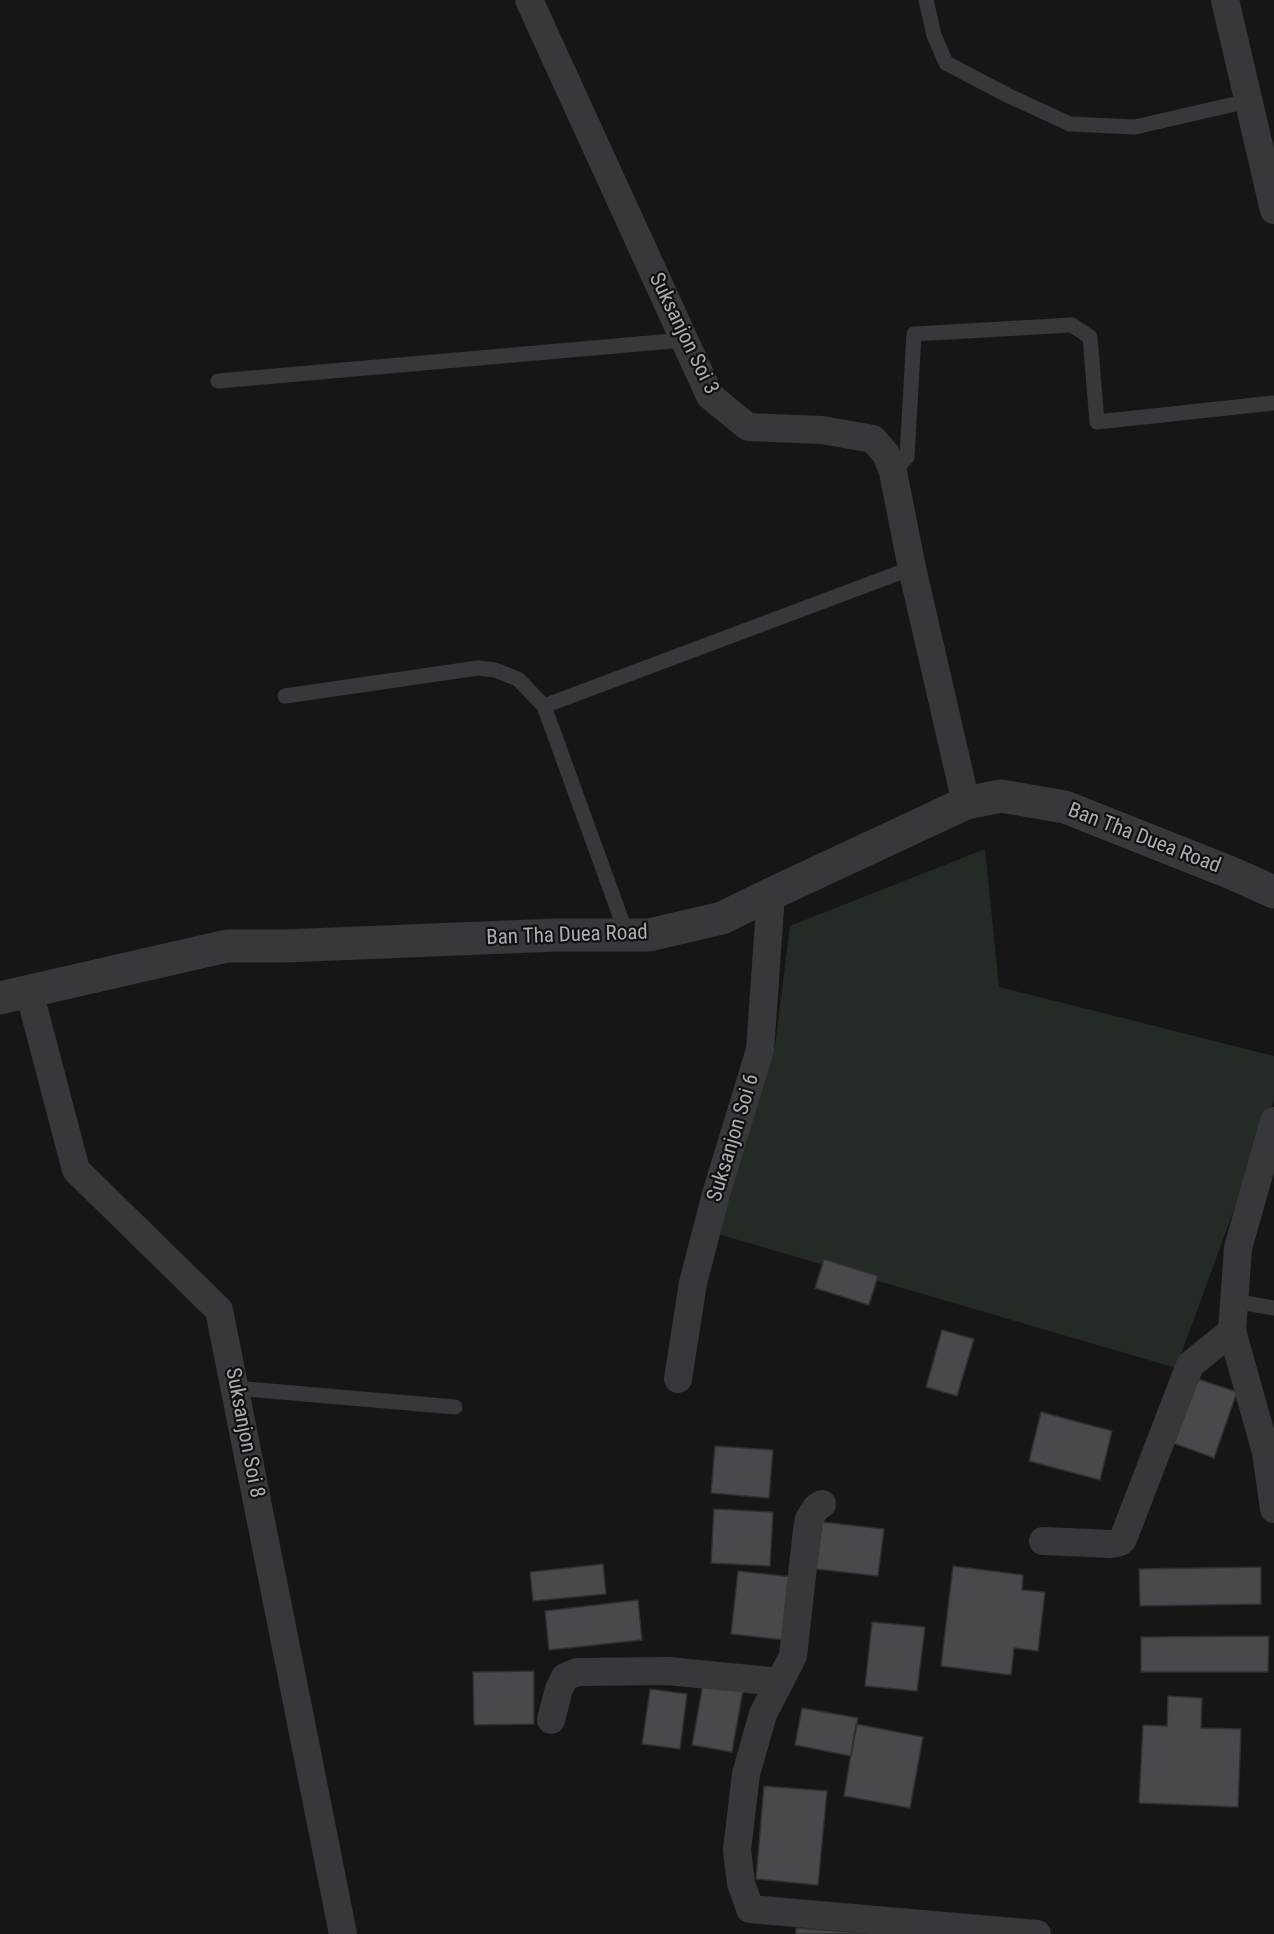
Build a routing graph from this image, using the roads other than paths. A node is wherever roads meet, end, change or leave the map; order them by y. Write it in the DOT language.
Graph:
graph roads {
  1 [pos="529,0"];
  2 [pos="926,0"];
  3 [pos="1226,0"];
  4 [pos="1248,101"];
  5 [pos="1274,210"];
  6 [pos="684,340"];
  7 [pos="218,381"];
  8 [pos="1274,403"];
  9 [pos="893,472"];
  10 [pos="912,568"];
  11 [pos="285,696"];
  12 [pos="544,706"];
  13 [pos="966,803"];
  14 [pos="1274,892"];
  15 [pos="771,894"];
  16 [pos="627,935"];
  17 [pos="15,995"];
  18 [pos="1274,1121"];
  19 [pos="1234,1301"];
  20 [pos="1274,1308"];
  21 [pos="1232,1331"];
  22 [pos="678,1379"];
  23 [pos="235,1388"];
  24 [pos="455,1407"];
  25 [pos="1270,1453"];
  26 [pos="822,1504"];
  27 [pos="1274,1509"];
  28 [pos="1043,1540"];
  29 [pos="780,1682"];
  30 [pos="551,1720"];
  31 [pos="343,1934"];
  32 [pos="1037,1934"];
  1 -- 6 [label="street, Suksanjon Soi 3"];
  2 -- 4 [label="lane"];
  3 -- 4 [label="street"];
  4 -- 5 [label="street"];
  6 -- 7 [label="lane"];
  6 -- 9 [label="street, Suksanjon Soi 3"];
  8 -- 9 [label="lane"];
  9 -- 10 [label="street, Suksanjon Soi 3"];
  10 -- 12 [label="lane"];
  10 -- 13 [label="street, Suksanjon Soi 3"];
  11 -- 12 [label="lane"];
  12 -- 16 [label="lane"];
  13 -- 14 [label="street, Ban Tha Duea Road"];
  13 -- 15 [label="street, Ban Tha Duea Road"];
  15 -- 16 [label="street, Ban Tha Duea Road"];
  15 -- 22 [label="street, Suksanjon Soi 6"];
  16 -- 17 [label="street, Ban Tha Duea Road"];
  17 -- 23 [label="street, Suksanjon Soi 8"];
  18 -- 19 [label="street"];
  19 -- 20 [label="lane"];
  19 -- 21 [label="street"];
  21 -- 25 [label="street"];
  21 -- 28 [label="street"];
  23 -- 24 [label="lane"];
  23 -- 31 [label="street, Suksanjon Soi 8"];
  25 -- 27 [label="street"];
  26 -- 29 [label="street"];
  29 -- 30 [label="street"];
  29 -- 32 [label="street"];
}
